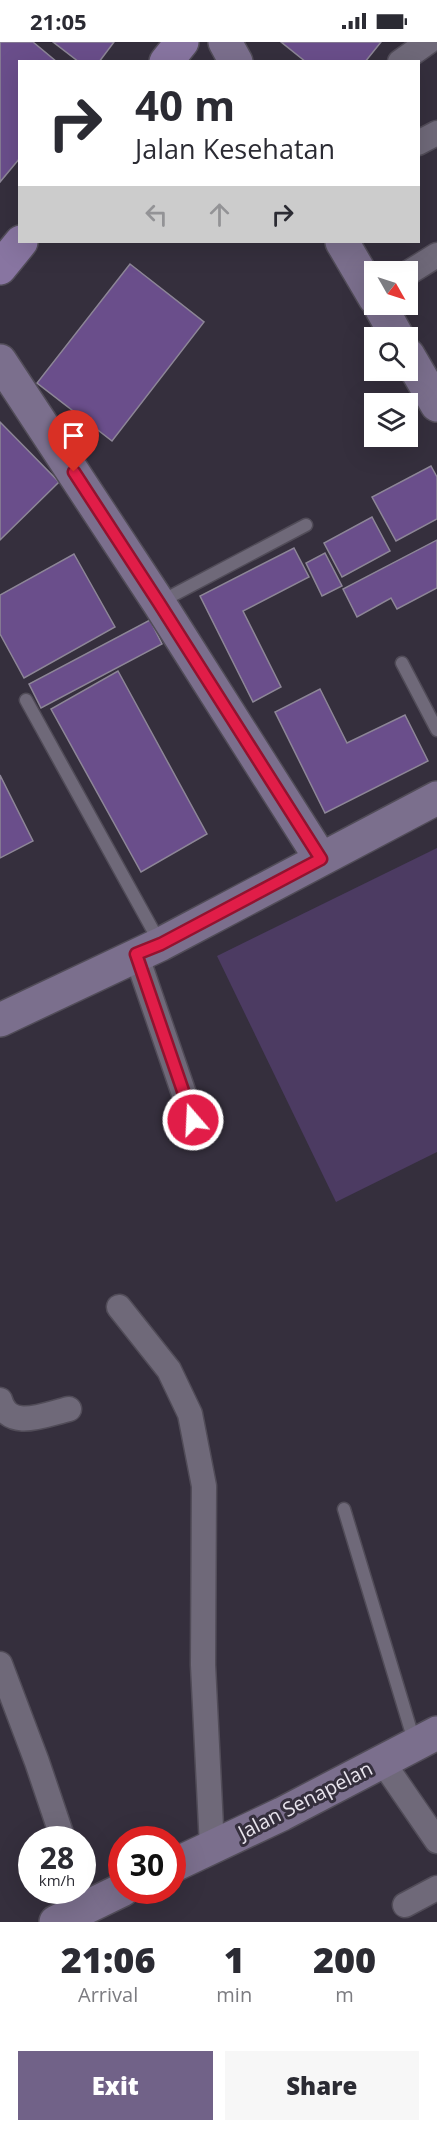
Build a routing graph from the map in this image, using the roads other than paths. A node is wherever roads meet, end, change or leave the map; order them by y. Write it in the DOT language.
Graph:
graph roads {
  1 [pos="182,42"];
  2 [pos="225,42"];
  3 [pos="428,42"];
  4 [pos="168,60"];
  5 [pos="235,60"];
  6 [pos="403,60"];
  7 [pos="437,133"];
  8 [pos="420,142"];
  9 [pos="20,243"];
  10 [pos="343,243"];
  11 [pos="437,255"];
  12 [pos="418,267"];
  13 [pos="0,268"];
  14 [pos="364,279"];
  15 [pos="0,361"];
  16 [pos="418,372"];
  17 [pos="437,405"];
  18 [pos="306,525"];
  19 [pos="159,603"];
  20 [pos="402,663"];
  21 [pos="26,700"];
  22 [pos="437,730"];
  23 [pos="437,798"];
  24 [pos="321,859"];
  25 [pos="148,949"];
  26 [pos="0,1020"];
  27 [pos="193,1120"];
  28 [pos="119,1307"];
  29 [pos="0,1400"];
  30 [pos="69,1409"];
  31 [pos="344,1509"];
  32 [pos="0,1664"];
  33 [pos="426,1739"];
  34 [pos="382,1761"];
  35 [pos="59,1826"];
  36 [pos="437,1841"];
  37 [pos="212,1847"];
  38 [pos="186,1859"];
  39 [pos="437,1888"];
  40 [pos="108,1896"];
  41 [pos="405,1905"];
  42 [pos="85,1906"];
  43 [pos="56,1922"];
  1 -- 4 [label="main road"];
  2 -- 5 [label="main road"];
  3 -- 6 [label="street"];
  7 -- 8 [label="street"];
  9 -- 13 [label="main road"];
  10 -- 14 [label="main road"];
  11 -- 12 [label="street"];
  15 -- 19 [label="main road"];
  16 -- 17 [label="main road"];
  18 -- 19 [label="lane"];
  19 -- 24 [label="main road"];
  20 -- 22 [label="lane"];
  21 -- 25 [label="lane"];
  23 -- 24 [label="main road"];
  24 -- 25 [label="main road"];
  25 -- 26 [label="main road"];
  25 -- 27 [label="street"];
  28 -- 37 [label="street"];
  29 -- 30 [label="street"];
  31 -- 33 [label="lane"];
  32 -- 35 [label="street"];
  33 -- 34 [label="main road, Jalan Senapelan"];
  34 -- 36 [label="street"];
  34 -- 37 [label="main road, Jalan Senapelan"];
  37 -- 38 [label="main road, Jalan Senapelan"];
  39 -- 41 [label="street"];
  40 -- 42 [label="main road"];
  42 -- 43 [label="main road"];
}
